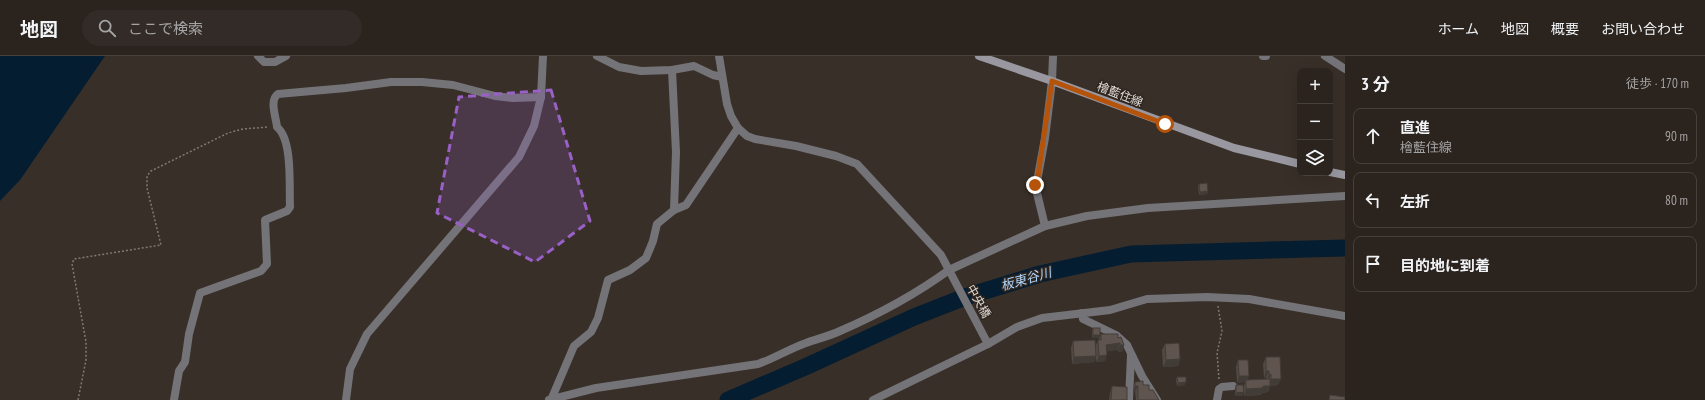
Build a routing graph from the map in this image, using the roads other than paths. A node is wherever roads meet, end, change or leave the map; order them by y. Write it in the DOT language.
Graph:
graph roads {
  1 [pos="258,56"];
  2 [pos="286,56"];
  3 [pos="543,56"];
  4 [pos="597,56"];
  5 [pos="719,56"];
  6 [pos="979,56"];
  7 [pos="1053,56"];
  8 [pos="1263,56"];
  9 [pos="1266,56"];
  10 [pos="1325,56"];
  11 [pos="1345,69"];
  12 [pos="672,70"];
  13 [pos="722,77"];
  14 [pos="1052,81"];
  15 [pos="541,97"];
  16 [pos="738,128"];
  17 [pos="1297,163"];
  18 [pos="1333,173"];
  19 [pos="1345,175"];
  20 [pos="1345,196"];
  21 [pos="674,210"];
  22 [pos="1045,226"];
  23 [pos="950,273"];
  24 [pos="1082,313"];
  25 [pos="1345,316"];
  26 [pos="987,341"];
  27 [pos="1132,353"];
  28 [pos="1233,386"];
  29 [pos="174,400"];
  30 [pos="346,400"];
  31 [pos="550,400"];
  32 [pos="873,400"];
  33 [pos="1129,400"];
  34 [pos="1157,400"];
  35 [pos="1217,400"];
  1 -- 2 [label="street"];
  3 -- 15 [label="street"];
  4 -- 12 [label="street"];
  5 -- 13 [label="street"];
  6 -- 14 [label="main road, 檜藍住線"];
  7 -- 14 [label="street"];
  8 -- 9 [label="street"];
  10 -- 11 [label="street"];
  12 -- 13 [label="street"];
  12 -- 21 [label="street"];
  13 -- 16 [label="street"];
  14 -- 17 [label="main road, 檜藍住線"];
  14 -- 22 [label="street"];
  15 -- 29 [label="street"];
  15 -- 30 [label="street"];
  16 -- 21 [label="street"];
  16 -- 23 [label="street, 中央橋"];
  18 -- 19 [label="main road"];
  20 -- 22 [label="street"];
  21 -- 31 [label="street"];
  22 -- 23 [label="street"];
  23 -- 26 [label="street, 中央橋"];
  23 -- 31 [label="street"];
  24 -- 25 [label="street"];
  24 -- 26 [label="street"];
  24 -- 27 [label="street"];
  26 -- 32 [label="street"];
  27 -- 33 [label="street"];
  27 -- 34 [label="street"];
  28 -- 35 [label="street"];
}
